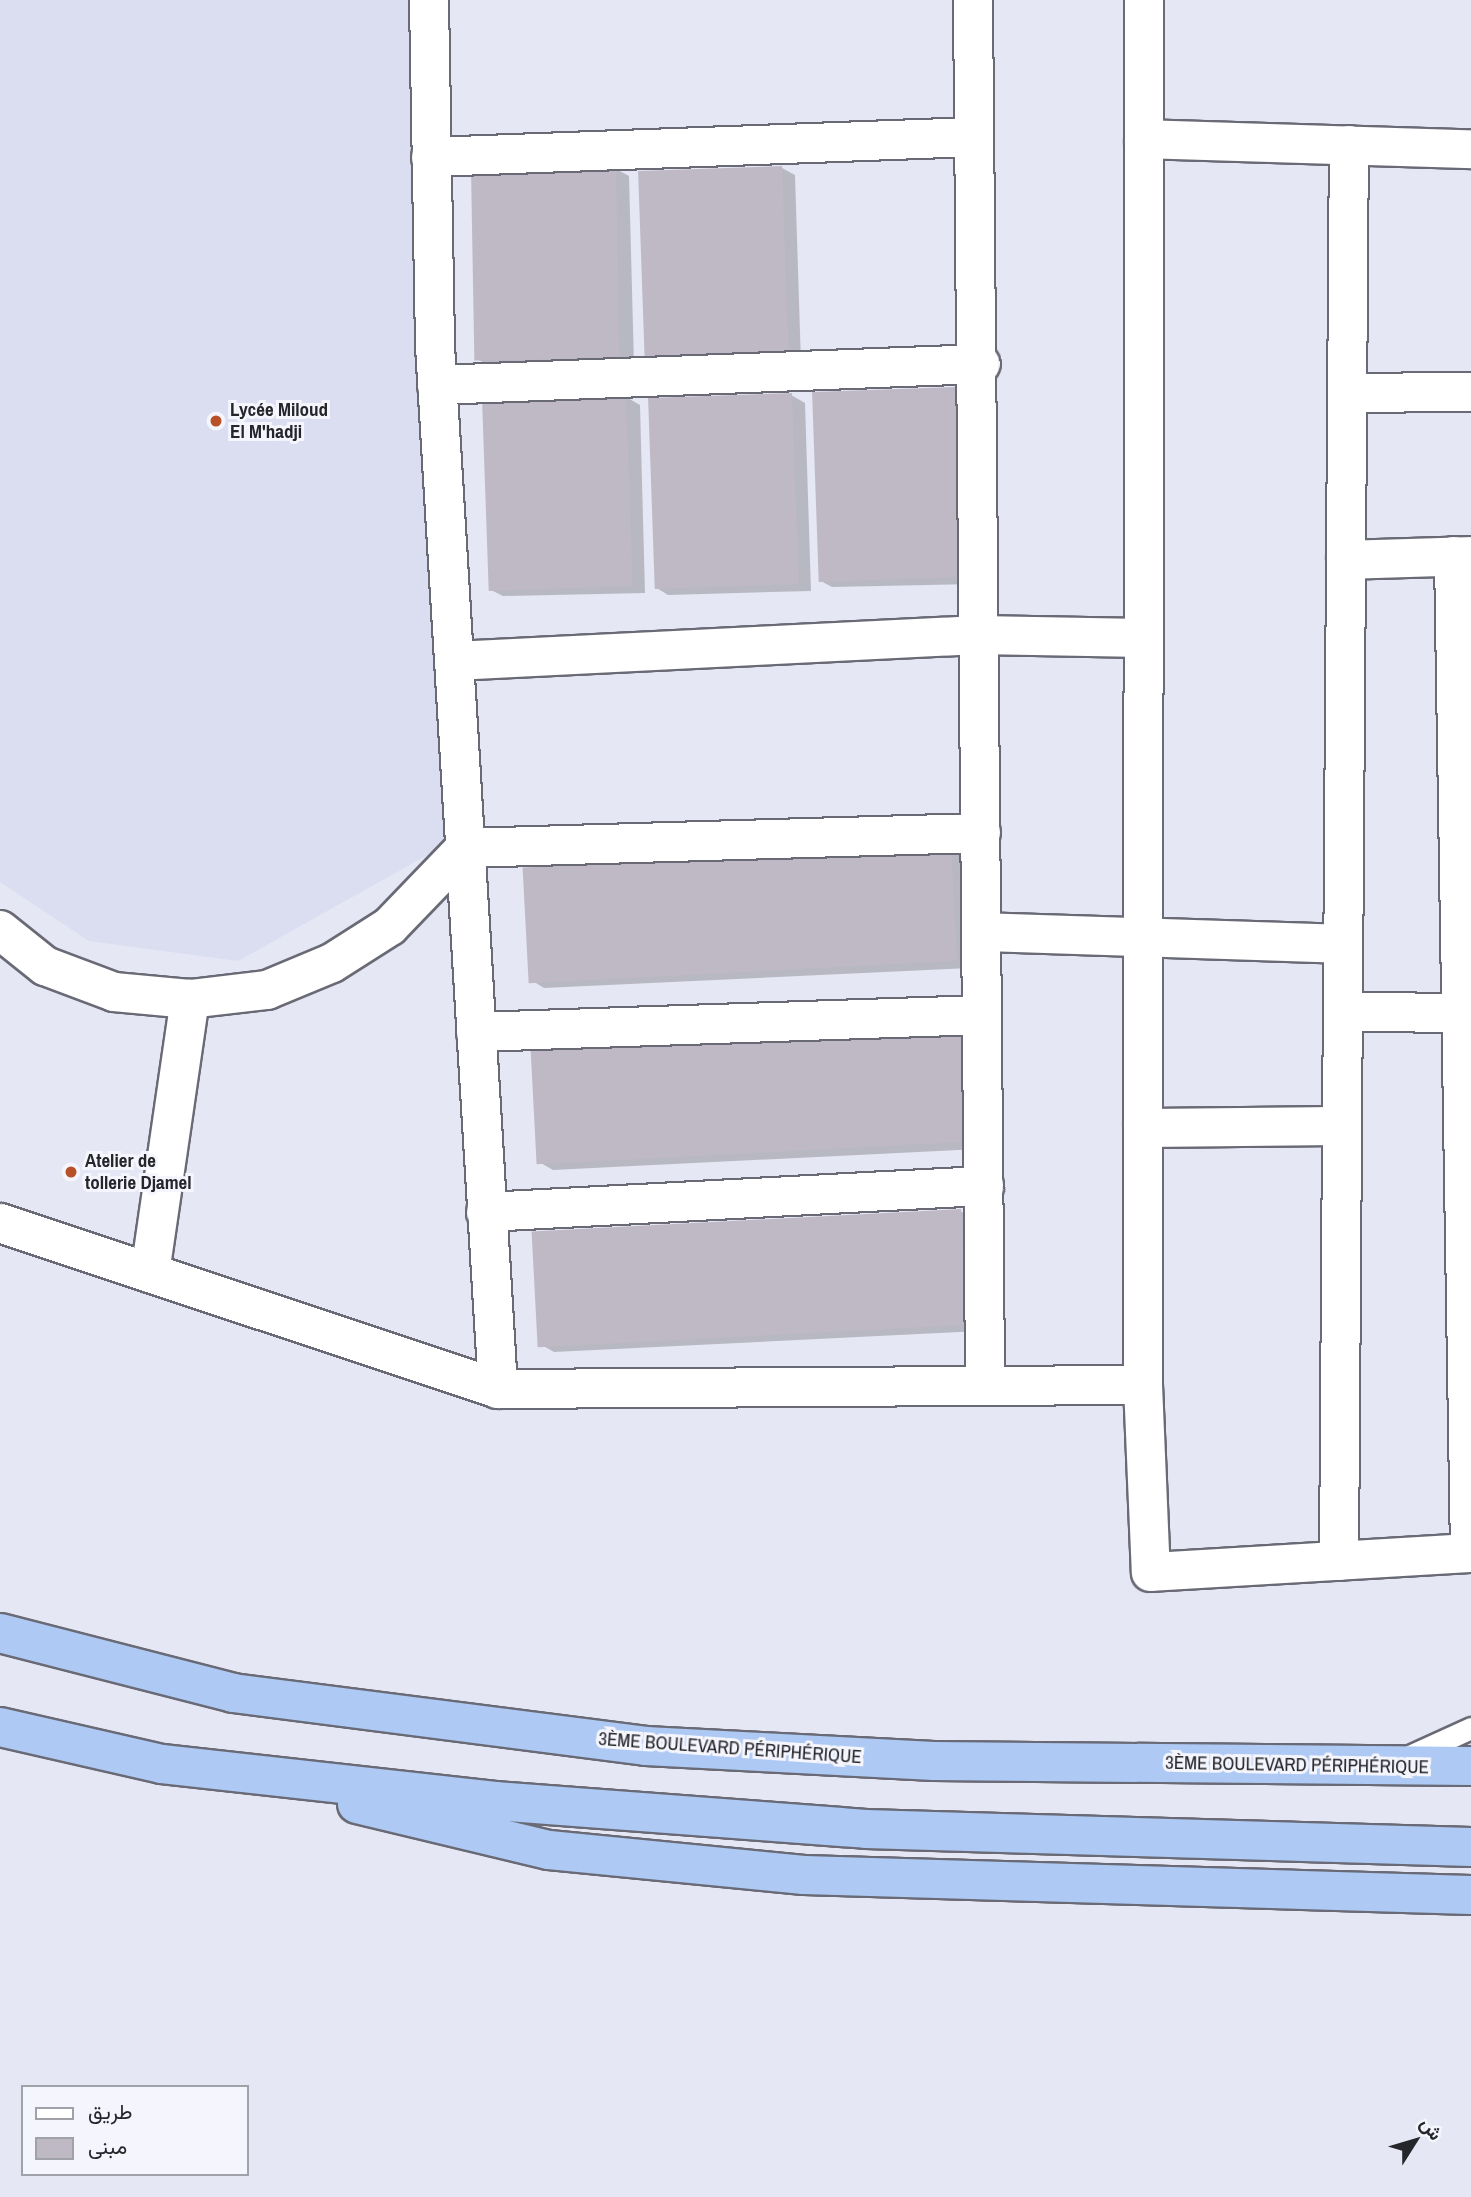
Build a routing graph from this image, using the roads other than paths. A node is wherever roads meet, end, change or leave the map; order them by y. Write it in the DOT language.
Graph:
graph roads {
  1 [pos="429,0"];
  2 [pos="973,0"];
  3 [pos="1144,0"];
  4 [pos="974,137"];
  5 [pos="1144,139"];
  6 [pos="1349,145"];
  7 [pos="1471,149"];
  8 [pos="431,157"];
  9 [pos="981,364"];
  10 [pos="437,385"];
  11 [pos="1471,392"];
  12 [pos="1347,393"];
  13 [pos="1463,556"];
  14 [pos="1346,560"];
  15 [pos="978,635"];
  16 [pos="1144,638"];
  17 [pos="454,661"];
  18 [pos="981,833"];
  19 [pos="465,848"];
  20 [pos="0,930"];
  21 [pos="982,932"];
  22 [pos="1143,942"];
  23 [pos="1343,944"];
  24 [pos="190,999"];
  25 [pos="1343,1012"];
  26 [pos="1467,1013"];
  27 [pos="982,1015"];
  28 [pos="476,1032"];
  29 [pos="1342,1126"];
  30 [pos="1143,1128"];
  31 [pos="984,1186"];
  32 [pos="486,1212"];
  33 [pos="0,1223"];
  34 [pos="150,1273"];
  35 [pos="1143,1385"];
  36 [pos="985,1386"];
  37 [pos="498,1389"];
  38 [pos="1470,1553"];
  39 [pos="1339,1561"];
  40 [pos="0,1633"];
  41 [pos="0,1727"];
  42 [pos="1471,1728"];
  43 [pos="1390,1766"];
  44 [pos="1471,1766"];
  45 [pos="278,1779"];
  46 [pos="1471,1847"];
  47 [pos="1471,1895"];
  1 -- 8 [label="street"];
  2 -- 4 [label="street"];
  3 -- 5 [label="street"];
  4 -- 8 [label="street"];
  4 -- 9 [label="street"];
  5 -- 6 [label="street"];
  5 -- 16 [label="street"];
  6 -- 7 [label="street"];
  6 -- 12 [label="street"];
  8 -- 10 [label="street"];
  9 -- 10 [label="street"];
  9 -- 15 [label="street"];
  10 -- 17 [label="street"];
  11 -- 12 [label="street"];
  12 -- 14 [label="street"];
  13 -- 14 [label="street"];
  13 -- 26 [label="street"];
  14 -- 23 [label="street"];
  15 -- 16 [label="street"];
  15 -- 17 [label="street"];
  15 -- 18 [label="street"];
  16 -- 22 [label="street"];
  17 -- 19 [label="street"];
  18 -- 19 [label="street"];
  18 -- 21 [label="street"];
  19 -- 24 [label="street"];
  19 -- 28 [label="street"];
  20 -- 24 [label="street"];
  21 -- 22 [label="street"];
  21 -- 27 [label="street"];
  22 -- 23 [label="street"];
  22 -- 30 [label="street"];
  23 -- 25 [label="street"];
  24 -- 34 [label="street"];
  25 -- 26 [label="street"];
  25 -- 29 [label="street"];
  26 -- 38 [label="street"];
  27 -- 28 [label="street"];
  27 -- 31 [label="street"];
  28 -- 32 [label="street"];
  29 -- 30 [label="street"];
  29 -- 39 [label="street"];
  30 -- 35 [label="street"];
  31 -- 32 [label="street"];
  31 -- 36 [label="street"];
  32 -- 37 [label="street"];
  33 -- 34 [label="street"];
  34 -- 37 [label="street"];
  35 -- 36 [label="street"];
  35 -- 39 [label="street"];
  36 -- 37 [label="street"];
  38 -- 39 [label="street"];
  40 -- 43 [label="highway, 3ÈME BOULEVARD PÉRIPHÉRIQUE"];
  41 -- 45 [label="highway"];
  42 -- 43 [label="lane"];
  43 -- 44 [label="highway, 3ÈME BOULEVARD PÉRIPHÉRIQUE"];
  45 -- 46 [label="highway"];
  45 -- 47 [label="highway"];
}
